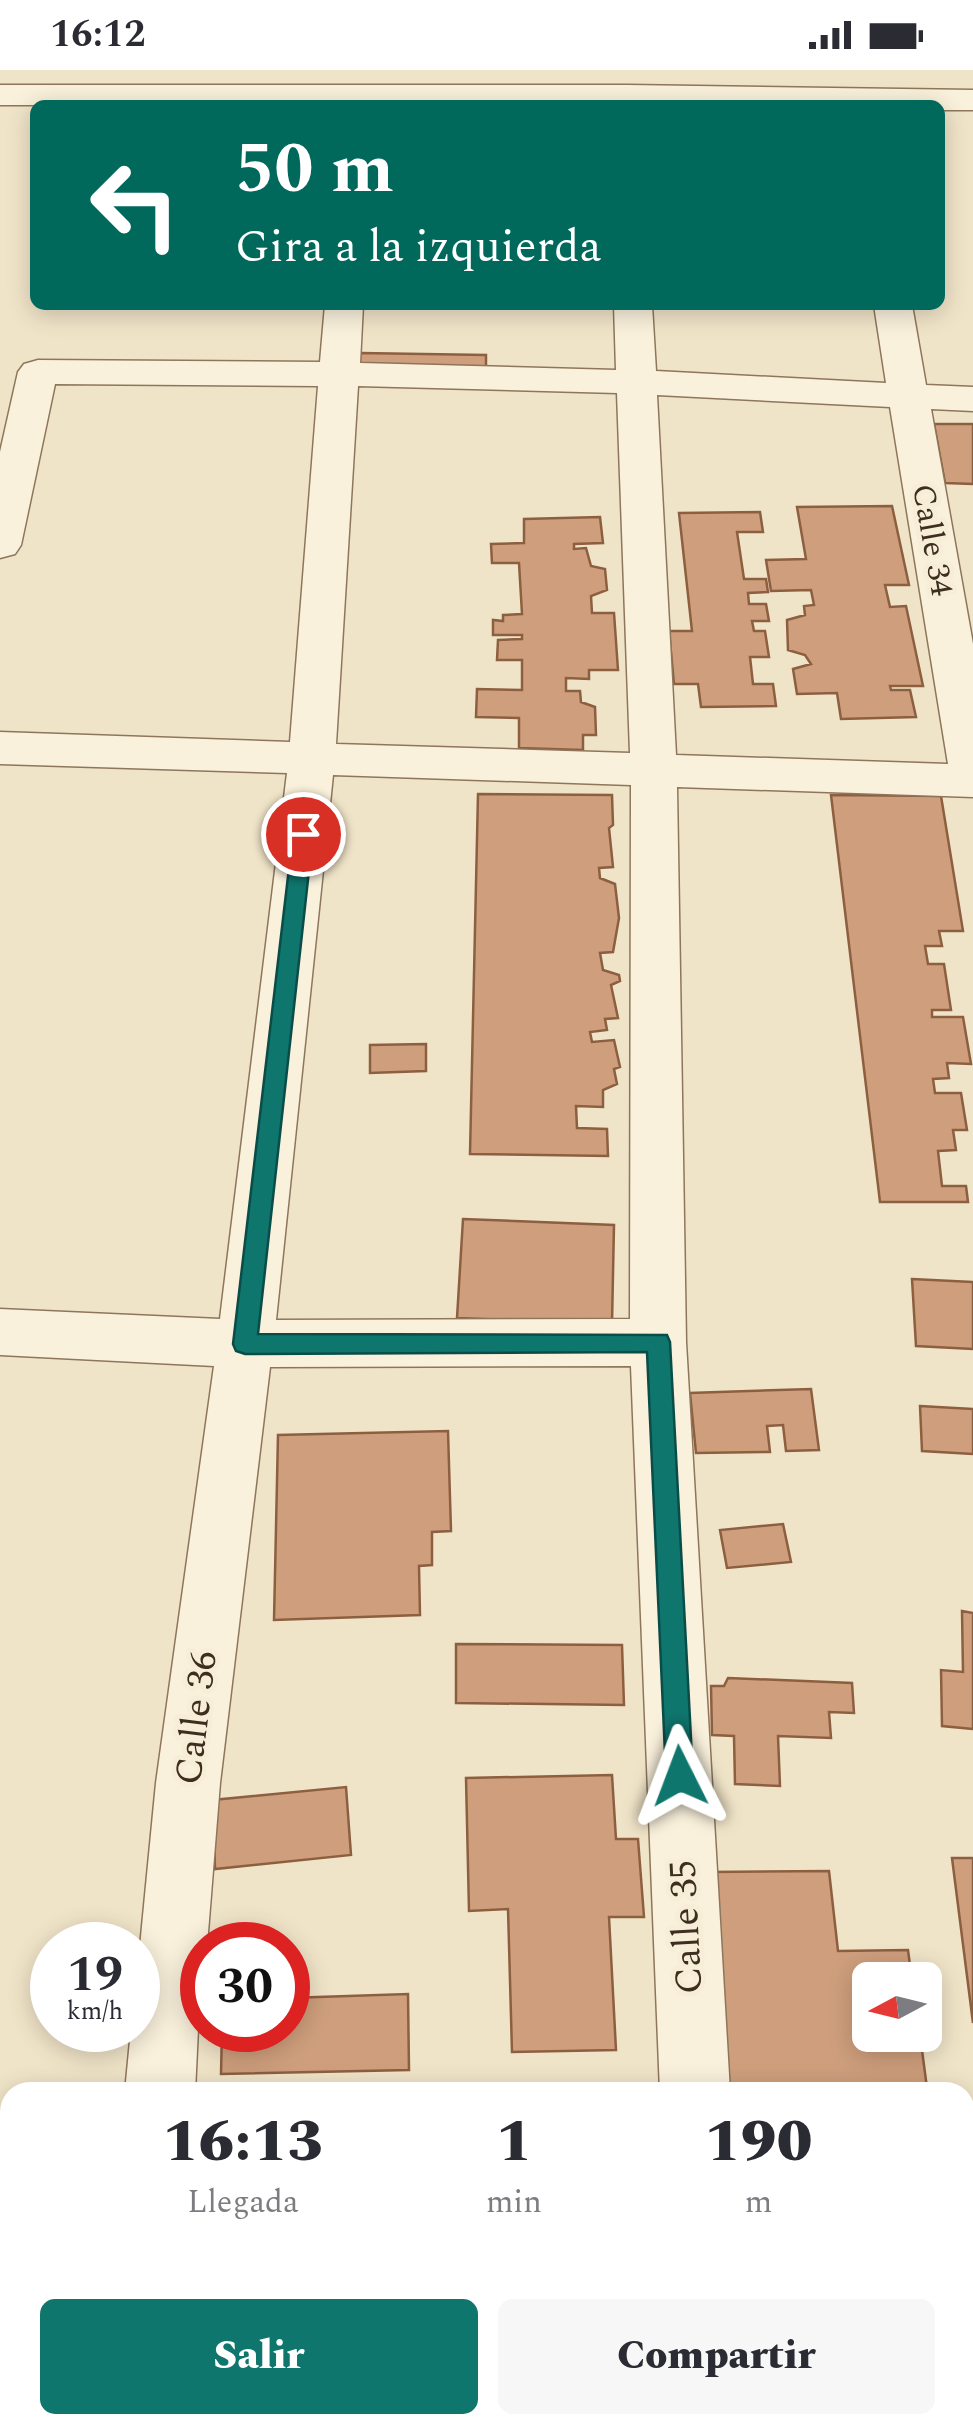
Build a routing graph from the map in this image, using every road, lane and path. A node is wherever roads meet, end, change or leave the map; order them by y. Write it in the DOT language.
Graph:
graph roads {
  1 [pos="0,95"];
  2 [pos="367,99"];
  3 [pos="628,100"];
  4 [pos="945,100"];
  5 [pos="973,100"];
  6 [pos="343,310"];
  7 [pos="633,310"];
  8 [pos="894,310"];
  9 [pos="336,374"];
  10 [pos="635,382"];
  11 [pos="908,398"];
  12 [pos="973,399"];
  13 [pos="0,545"];
  14 [pos="0,748"];
  15 [pos="312,756"];
  16 [pos="654,772"];
  17 [pos="973,778"];
  18 [pos="0,1332"];
  19 [pos="658,1342"];
  20 [pos="245,1344"];
  21 [pos="176,2082"];
  22 [pos="695,2082"];
  1 -- 2 [label="street"];
  2 -- 3 [label="street"];
  4 -- 5 [label="street"];
  6 -- 9 [label="street, Calle 36"];
  7 -- 10 [label="street, Calle 35"];
  8 -- 11 [label="street, Calle 34"];
  9 -- 10 [label="street"];
  9 -- 13 [label="street"];
  9 -- 15 [label="street, Calle 36"];
  10 -- 11 [label="street"];
  10 -- 16 [label="street, Calle 35"];
  11 -- 12 [label="street"];
  11 -- 17 [label="street, Calle 34"];
  14 -- 15 [label="street"];
  15 -- 16 [label="street"];
  15 -- 20 [label="street, Calle 36"];
  16 -- 17 [label="street"];
  16 -- 19 [label="street, Calle 35"];
  18 -- 20 [label="street"];
  19 -- 20 [label="street"];
  19 -- 22 [label="street, Calle 35"];
  20 -- 21 [label="street, Calle 36"];
}
